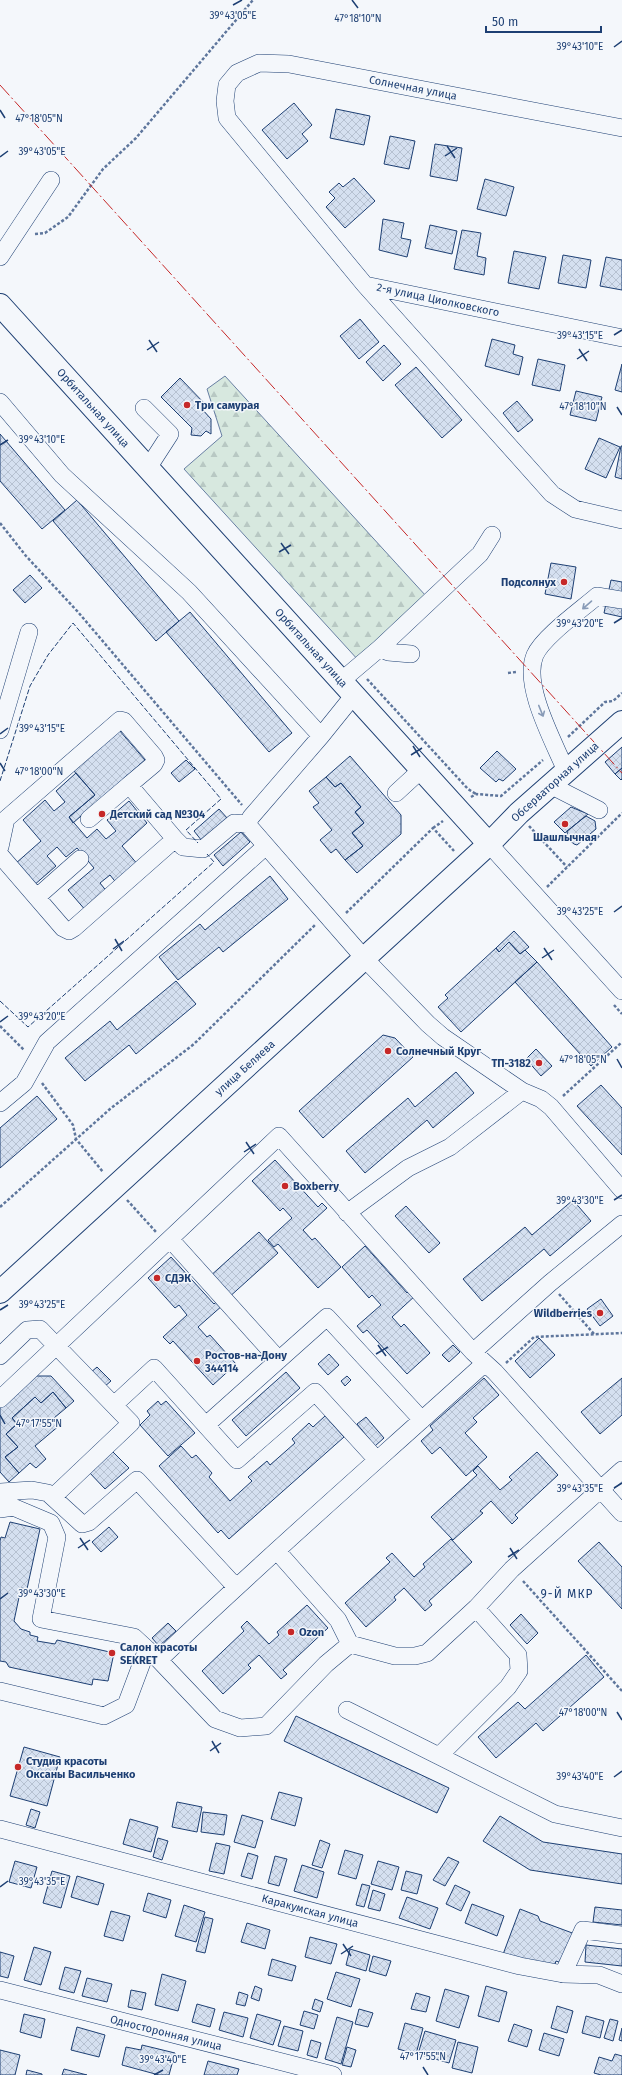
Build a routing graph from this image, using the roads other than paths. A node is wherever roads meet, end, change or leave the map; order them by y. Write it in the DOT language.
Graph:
graph roads {
  1 [pos="225,101"];
  2 [pos="622,128"];
  3 [pos="51,180"];
  4 [pos="0,257"];
  5 [pos="365,285"];
  6 [pos="0,305"];
  7 [pos="622,338"];
  8 [pos="0,402"];
  9 [pos="144,408"];
  10 [pos="148,468"];
  11 [pos="622,520"];
  12 [pos="492,535"];
  13 [pos="622,600"];
  14 [pos="29,632"];
  15 [pos="380,648"];
  16 [pos="411,654"];
  17 [pos="351,681"];
  18 [pos="622,722"];
  19 [pos="0,730"];
  20 [pos="321,736"];
  21 [pos="422,770"];
  22 [pos="566,771"];
  23 [pos="129,785"];
  24 [pos="550,786"];
  25 [pos="396,793"];
  26 [pos="599,810"];
  27 [pos="89,819"];
  28 [pos="249,820"];
  29 [pos="175,839"];
  30 [pos="489,844"];
  31 [pos="266,846"];
  32 [pos="0,847"];
  33 [pos="0,855"];
  34 [pos="80,859"];
  35 [pos="37,897"];
  36 [pos="364,958"];
  37 [pos="617,996"];
  38 [pos="522,1091"];
  39 [pos="0,1103"];
  40 [pos="622,1190"];
  41 [pos="348,1213"];
  42 [pos="622,1224"];
  43 [pos="168,1241"];
  44 [pos="0,1292"];
  45 [pos="57,1345"];
  46 [pos="0,1356"];
  47 [pos="279,1360"];
  48 [pos="484,1362"];
  49 [pos="0,1399"];
  50 [pos="114,1405"];
  51 [pos="422,1420"];
  52 [pos="206,1425"];
  53 [pos="377,1460"];
  54 [pos="622,1470"];
  55 [pos="601,1488"];
  56 [pos="0,1492"];
  57 [pos="53,1497"];
  58 [pos="0,1509"];
  59 [pos="622,1513"];
  60 [pos="277,1551"];
  61 [pos="235,1586"];
  62 [pos="476,1608"];
  63 [pos="350,1644"];
  64 [pos="153,1654"];
  65 [pos="0,1691"];
  66 [pos="347,1710"];
  67 [pos="440,1755"];
  68 [pos="622,1828"];
  69 [pos="0,1829"];
  70 [pos="622,1935"];
  71 [pos="563,1974"];
  72 [pos="622,1984"];
  73 [pos="0,1990"];
  74 [pos="333,2075"];
  1 -- 2 [label="street, Солнечная улица"];
  1 -- 5 [label="street, 2-я улица Циолковского"];
  3 -- 4 [label="street"];
  5 -- 7 [label="street, 2-я улица Циолковского"];
  5 -- 11 [label="street"];
  6 -- 10 [label="main road, Орбитальная улица"];
  8 -- 20 [label="street"];
  9 -- 10 [label="street"];
  10 -- 17 [label="main road, Орбитальная улица"];
  12 -- 15 [label="street"];
  13 -- 22 [label="street, one-way"];
  14 -- 19 [label="street"];
  15 -- 16 [label="street"];
  15 -- 17 [label="street"];
  17 -- 20 [label="street"];
  17 -- 21 [label="main road, Орбитальная улица"];
  18 -- 22 [label="main road, Обсерваторная улица"];
  20 -- 28 [label="street"];
  21 -- 25 [label="street"];
  21 -- 30 [label="main road, Орбитальная улица"];
  22 -- 24 [label="main road, Обсерваторная улица"];
  23 -- 27 [label="street"];
  23 -- 29 [label="street"];
  23 -- 32 [label="street"];
  24 -- 26 [label="street"];
  24 -- 30 [label="main road, Обсерваторная улица"];
  28 -- 29 [label="street"];
  28 -- 31 [label="street"];
  29 -- 35 [label="street"];
  30 -- 36 [label="main road, улица Беляева"];
  30 -- 37 [label="street, Орбитальная улица"];
  31 -- 36 [label="street"];
  31 -- 39 [label="street"];
  33 -- 35 [label="street"];
  34 -- 35 [label="street"];
  36 -- 38 [label="street"];
  36 -- 44 [label="main road, улица Беляева"];
  38 -- 40 [label="street"];
  38 -- 41 [label="street"];
  41 -- 43 [label="street"];
  41 -- 48 [label="street"];
  42 -- 48 [label="street"];
  43 -- 45 [label="street"];
  43 -- 47 [label="street"];
  45 -- 46 [label="street"];
  45 -- 49 [label="street"];
  45 -- 50 [label="street"];
  47 -- 51 [label="street"];
  47 -- 52 [label="street"];
  48 -- 51 [label="street"];
  48 -- 55 [label="street"];
  50 -- 52 [label="street"];
  50 -- 57 [label="street"];
  51 -- 53 [label="street"];
  52 -- 53 [label="street"];
  53 -- 60 [label="street"];
  54 -- 55 [label="street"];
  55 -- 59 [label="street"];
  55 -- 62 [label="street"];
  56 -- 57 [label="street"];
  57 -- 61 [label="street"];
  58 -- 64 [label="street"];
  60 -- 61 [label="street"];
  60 -- 63 [label="street"];
  61 -- 64 [label="street"];
  62 -- 63 [label="street"];
  62 -- 67 [label="street"];
  63 -- 64 [label="street"];
  64 -- 65 [label="street"];
  66 -- 67 [label="street"];
  67 -- 68 [label="street"];
  69 -- 71 [label="street, Каракумская улица"];
  70 -- 71 [label="street"];
  71 -- 72 [label="street, Каракумская улица"];
  73 -- 74 [label="street, Односторонняя улица"];
}
